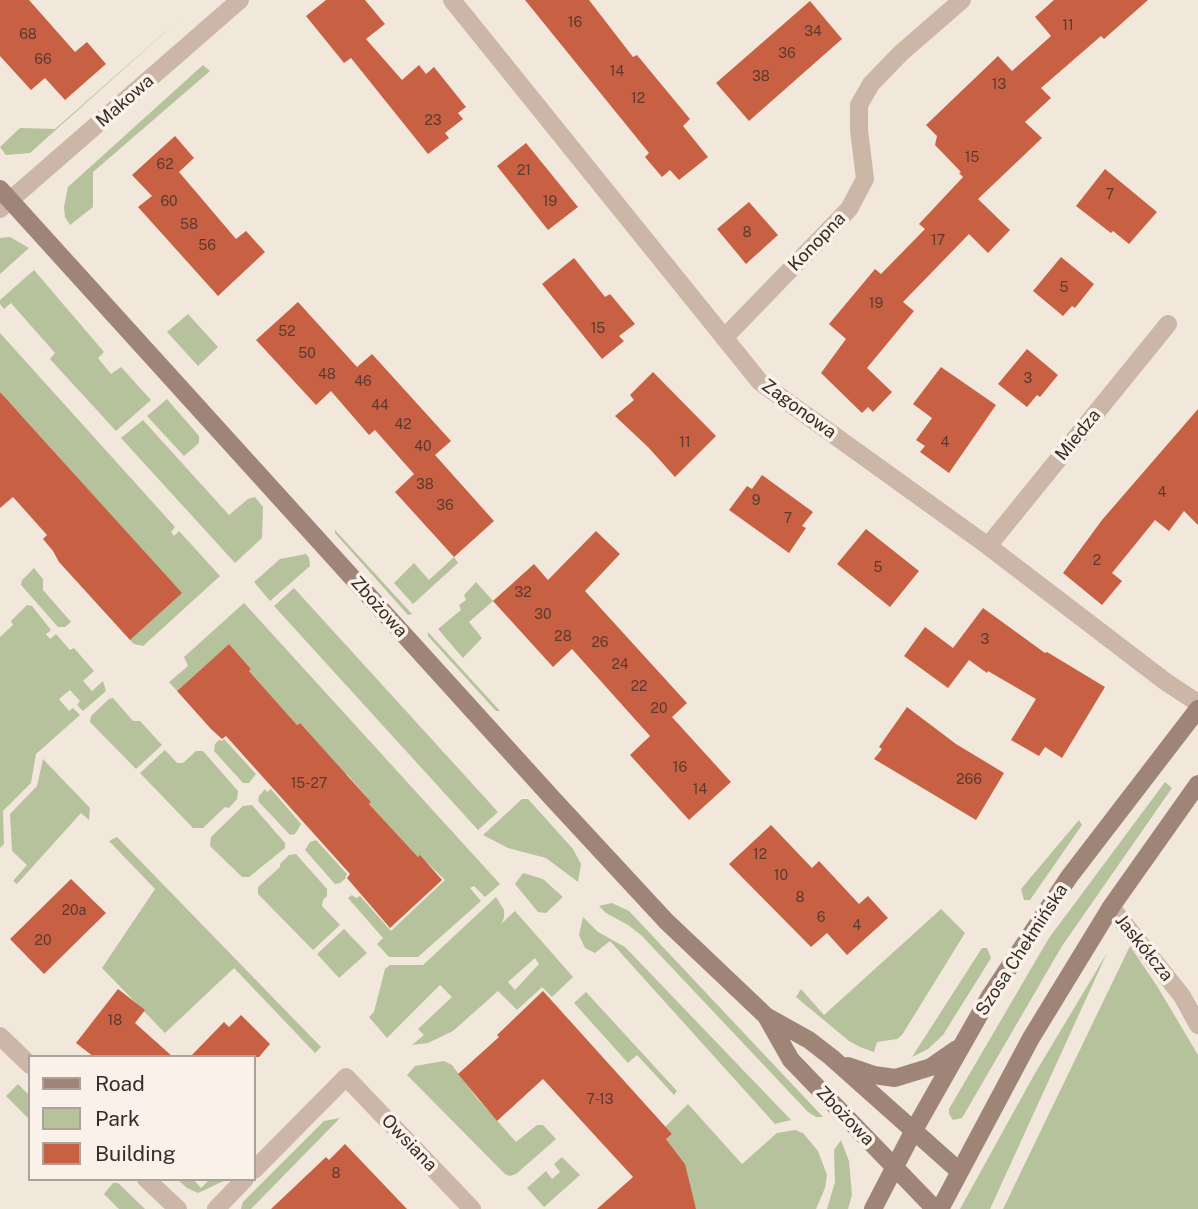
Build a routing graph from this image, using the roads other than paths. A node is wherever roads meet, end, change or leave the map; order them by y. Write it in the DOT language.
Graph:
graph roads {
  1 [pos="240,0"];
  2 [pos="452,0"];
  3 [pos="962,0"];
  4 [pos="3,200"];
  5 [pos="1168,324"];
  6 [pos="724,338"];
  7 [pos="988,546"];
  8 [pos="1198,703"];
  9 [pos="1198,709"];
  10 [pos="1198,784"];
  11 [pos="1111,907"];
  12 [pos="766,1016"];
  13 [pos="1198,1025"];
  14 [pos="0,1036"];
  15 [pos="962,1045"];
  16 [pos="831,1057"];
  17 [pos="28,1063"];
  18 [pos="914,1130"];
  19 [pos="894,1167"];
  20 [pos="256,1168"];
  21 [pos="959,1171"];
  22 [pos="148,1181"];
  23 [pos="243,1181"];
  24 [pos="178,1209"];
  25 [pos="216,1209"];
  26 [pos="472,1209"];
  27 [pos="873,1209"];
  28 [pos="938,1209"];
  1 -- 4 [label="street, Makowa"];
  2 -- 6 [label="street, Zagonowa"];
  3 -- 6 [label="street, Konopna"];
  4 -- 12 [label="street, Zbożowa"];
  5 -- 7 [label="street, Miedza"];
  6 -- 7 [label="street, Zagonowa"];
  7 -- 8 [label="street, Zagonowa"];
  9 -- 15 [label="street, Szosa Chełmińska"];
  10 -- 11 [label="street"];
  11 -- 13 [label="street, Jaskółcza"];
  11 -- 21 [label="street"];
  12 -- 16 [label="street, Zbożowa"];
  12 -- 19 [label="street, Zbożowa"];
  14 -- 17 [label="street"];
  15 -- 16 [label="street, Zbożowa"];
  15 -- 18 [label="street, Szosa Chełmińska"];
  16 -- 18 [label="street, Zbożowa"];
  18 -- 19 [label="street, Szosa Chełmińska"];
  18 -- 21 [label="street, Zbożowa"];
  19 -- 27 [label="street, Szosa Chełmińska"];
  19 -- 28 [label="street, Zbożowa"];
  20 -- 26 [label="street, Owsiana"];
  21 -- 28 [label="street"];
  22 -- 24 [label="street"];
  23 -- 25 [label="street"];
}
